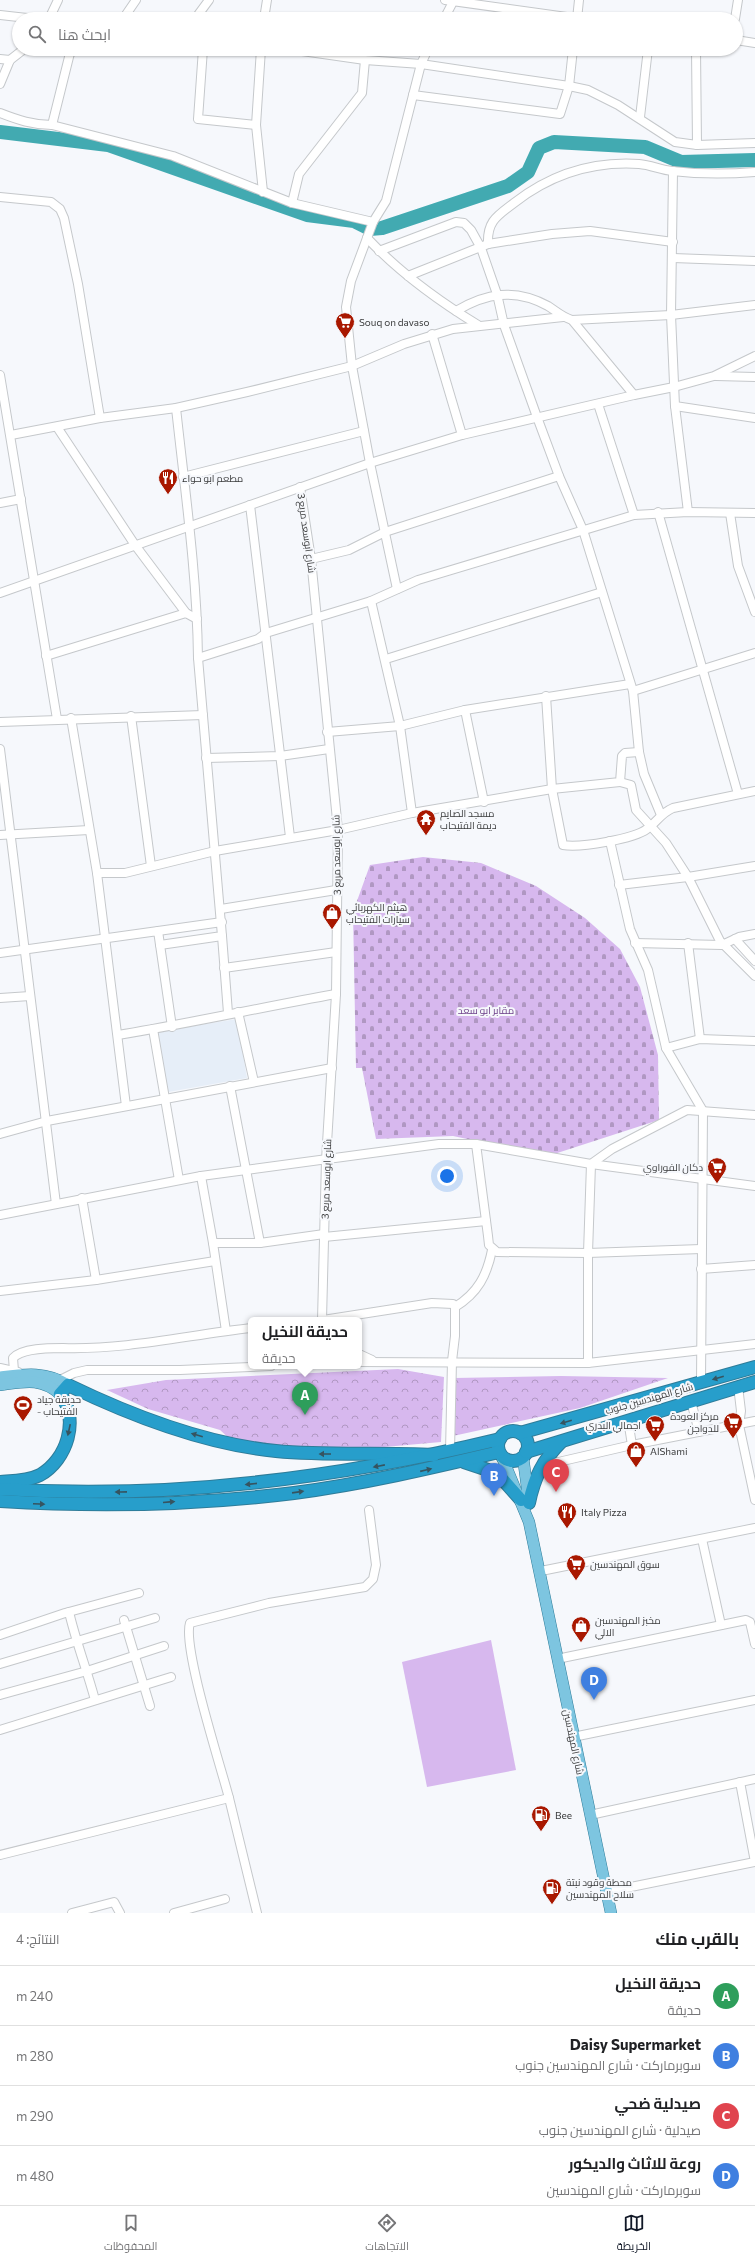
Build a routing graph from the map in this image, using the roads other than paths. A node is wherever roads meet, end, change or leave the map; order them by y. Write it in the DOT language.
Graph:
graph roads {
  1 [pos="58,0"];
  2 [pos="136,0"];
  3 [pos="209,0"];
  4 [pos="267,0"];
  5 [pos="451,0"];
  6 [pos="579,0"];
  7 [pos="738,0"];
  8 [pos="52,12"];
  9 [pos="128,12"];
  10 [pos="200,12"];
  11 [pos="265,12"];
  12 [pos="447,12"];
  13 [pos="531,12"];
  14 [pos="578,12"];
  15 [pos="736,12"];
  16 [pos="0,15"];
  17 [pos="12,16"];
  18 [pos="743,41"];
  19 [pos="755,43"];
  20 [pos="15,56"];
  21 [pos="69,56"];
  22 [pos="202,56"];
  23 [pos="261,56"];
  24 [pos="336,56"];
  25 [pos="425,56"];
  26 [pos="572,56"];
  27 [pos="647,56"];
  28 [pos="696,56"];
  29 [pos="0,59"];
  30 [pos="10,60"];
  31 [pos="364,60"];
  32 [pos="421,64"];
  33 [pos="0,84"];
  34 [pos="569,86"];
  35 [pos="413,95"];
  36 [pos="0,113"];
  37 [pos="640,117"];
  38 [pos="52,125"];
  39 [pos="256,125"];
  40 [pos="755,143"];
  41 [pos="697,145"];
  42 [pos="673,171"];
  43 [pos="755,172"];
  44 [pos="263,192"];
  45 [pos="0,197"];
  46 [pos="292,203"];
  47 [pos="373,222"];
  48 [pos="367,238"];
  49 [pos="672,242"];
  50 [pos="484,246"];
  51 [pos="380,251"];
  52 [pos="673,258"];
  53 [pos="755,261"];
  54 [pos="408,276"];
  55 [pos="497,294"];
  56 [pos="755,305"];
  57 [pos="456,311"];
  58 [pos="671,315"];
  59 [pos="563,317"];
  60 [pos="572,320"];
  61 [pos="478,325"];
  62 [pos="504,325"];
  63 [pos="432,334"];
  64 [pos="755,356"];
  65 [pos="352,366"];
  66 [pos="0,375"];
  67 [pos="714,376"];
  68 [pos="755,377"];
  69 [pos="674,387"];
  70 [pos="634,394"];
  71 [pos="598,404"];
  72 [pos="675,406"];
  73 [pos="176,408"];
  74 [pos="3,411"];
  75 [pos="537,417"];
  76 [pos="100,418"];
  77 [pos="755,418"];
  78 [pos="57,427"];
  79 [pos="364,431"];
  80 [pos="11,435"];
  81 [pos="462,435"];
  82 [pos="370,463"];
  83 [pos="559,476"];
  84 [pos="183,477"];
  85 [pos="300,488"];
  86 [pos="21,499"];
  87 [pos="0,503"];
  88 [pos="250,505"];
  89 [pos="658,512"];
  90 [pos="688,512"];
  91 [pos="730,513"];
  92 [pos="755,514"];
  93 [pos="634,515"];
  94 [pos="190,526"];
  95 [pos="583,530"];
  96 [pos="385,532"];
  97 [pos="135,545"];
  98 [pos="311,559"];
  99 [pos="35,580"];
  100 [pos="397,589"];
  101 [pos="602,592"];
  102 [pos="0,593"];
  103 [pos="371,601"];
  104 [pos="755,612"];
  105 [pos="186,613"];
  106 [pos="317,616"];
  107 [pos="198,619"];
  108 [pos="266,633"];
  109 [pos="755,653"];
  110 [pos="46,656"];
  111 [pos="198,658"];
  112 [pos="386,660"];
  113 [pos="702,670"];
  114 [pos="631,687"];
  115 [pos="546,696"];
  116 [pos="465,710"];
  117 [pos="203,715"];
  118 [pos="132,716"];
  119 [pos="71,718"];
  120 [pos="57,719"];
  121 [pos="0,722"];
  122 [pos="400,726"];
  123 [pos="327,732"];
  124 [pos="329,749"];
  125 [pos="0,750"];
  126 [pos="639,752"];
  127 [pos="280,756"];
  128 [pos="206,758"];
  129 [pos="620,782"];
  130 [pos="552,789"];
  131 [pos="755,791"];
  132 [pos="738,794"];
  133 [pos="484,802"];
  134 [pos="412,813"];
  135 [pos="661,815"];
  136 [pos="651,826"];
  137 [pos="89,830"];
  138 [pos="338,830"];
  139 [pos="12,834"];
  140 [pos="0,835"];
  141 [pos="290,837"];
  142 [pos="610,841"];
  143 [pos="215,851"];
  144 [pos="151,866"];
  145 [pos="755,866"];
  146 [pos="97,873"];
  147 [pos="688,877"];
  148 [pos="619,886"];
  149 [pos="336,890"];
  150 [pos="221,908"];
  151 [pos="222,922"];
  152 [pos="158,931"];
  153 [pos="755,934"];
  154 [pos="222,936"];
  155 [pos="106,939"];
  156 [pos="735,939"];
  157 [pos="635,943"];
  158 [pos="688,943"];
  159 [pos="722,944"];
  160 [pos="160,945"];
  161 [pos="26,949"];
  162 [pos="336,952"];
  163 [pos="0,953"];
  164 [pos="755,961"];
  165 [pos="224,968"];
  166 [pos="755,976"];
  167 [pos="336,994"];
  168 [pos="30,996"];
  169 [pos="0,998"];
  170 [pos="238,1012"];
  171 [pos="228,1014"];
  172 [pos="172,1027"];
  173 [pos="153,1029"];
  174 [pos="118,1035"];
  175 [pos="700,1039"];
  176 [pos="755,1041"];
  177 [pos="666,1048"];
  178 [pos="332,1068"];
  179 [pos="254,1082"];
  180 [pos="230,1086"];
  181 [pos="165,1098"];
  182 [pos="126,1106"];
  183 [pos="703,1111"];
  184 [pos="755,1115"];
  185 [pos="47,1121"];
  186 [pos="0,1134"];
  187 [pos="476,1144"];
  188 [pos="326,1160"];
  189 [pos="591,1164"];
  190 [pos="245,1169"];
  191 [pos="202,1176"];
  192 [pos="178,1180"];
  193 [pos="702,1180"];
  194 [pos="755,1186"];
  195 [pos="82,1198"];
  196 [pos="56,1204"];
  197 [pos="0,1216"];
  198 [pos="486,1221"];
  199 [pos="324,1236"];
  200 [pos="213,1243"];
  201 [pos="260,1243"];
  202 [pos="701,1249"];
  203 [pos="492,1250"];
  204 [pos="588,1253"];
  205 [pos="215,1261"];
  206 [pos="755,1265"];
  207 [pos="701,1269"];
  208 [pos="96,1280"];
  209 [pos="0,1291"];
  210 [pos="455,1307"];
  211 [pos="322,1317"];
  212 [pos="340,1317"];
  213 [pos="248,1328"];
  214 [pos="226,1331"];
  215 [pos="755,1344"];
  216 [pos="702,1351"];
  217 [pos="362,1356"];
  218 [pos="372,1361"];
  219 [pos="452,1361"];
  220 [pos="362,1362"];
  221 [pos="588,1363"];
  222 [pos="248,1367"];
  223 [pos="755,1367"];
  224 [pos="0,1368"];
  225 [pos="14,1370"];
  226 [pos="26,1374"];
  227 [pos="0,1377"];
  228 [pos="755,1382"];
  229 [pos="701,1383"];
  230 [pos="0,1385"];
  231 [pos="62,1386"];
  232 [pos="738,1386"];
  233 [pos="691,1401"];
  234 [pos="628,1420"];
  235 [pos="755,1421"];
  236 [pos="739,1425"];
  237 [pos="698,1432"];
  238 [pos="520,1433"];
  239 [pos="564,1439"];
  240 [pos="500,1440"];
  241 [pos="632,1445"];
  242 [pos="450,1451"];
  243 [pos="434,1455"];
  244 [pos="501,1455"];
  245 [pos="525,1455"];
  246 [pos="460,1462"];
  247 [pos="541,1466"];
  248 [pos="0,1482"];
  249 [pos="0,1489"];
  250 [pos="755,1500"];
  251 [pos="0,1501"];
  252 [pos="525,1502"];
  253 [pos="369,1510"];
  254 [pos="755,1528"];
  255 [pos="702,1539"];
  256 [pos="541,1571"];
  257 [pos="139,1593"];
  258 [pos="69,1612"];
  259 [pos="156,1618"];
  260 [pos="125,1623"];
  261 [pos="721,1625"];
  262 [pos="0,1634"];
  263 [pos="754,1639"];
  264 [pos="76,1643"];
  265 [pos="164,1646"];
  266 [pos="135,1656"];
  267 [pos="557,1659"];
  268 [pos="0,1664"];
  269 [pos="87,1671"];
  270 [pos="171,1677"];
  271 [pos="144,1685"];
  272 [pos="0,1695"];
  273 [pos="95,1700"];
  274 [pos="755,1700"];
  275 [pos="150,1706"];
  276 [pos="0,1730"];
  277 [pos="573,1737"];
  278 [pos="755,1779"];
  279 [pos="740,1782"];
  280 [pos="230,1798"];
  281 [pos="590,1815"];
  282 [pos="0,1856"];
  283 [pos="755,1862"];
  284 [pos="606,1892"];
  285 [pos="224,1899"];
  286 [pos="72,1913"];
  287 [pos="120,1913"];
  288 [pos="174,1913"];
  289 [pos="257,1913"];
  290 [pos="611,1913"];
  1 -- 8 [label="street"];
  2 -- 9 [label="street"];
  3 -- 10 [label="street"];
  4 -- 11 [label="street"];
  5 -- 12 [label="street"];
  5 -- 13 [label="street"];
  6 -- 14 [label="street"];
  7 -- 15 [label="street"];
  16 -- 17 [label="street"];
  18 -- 19 [label="street"];
  20 -- 30 [label="street"];
  21 -- 38 [label="street"];
  22 -- 39 [label="street"];
  23 -- 39 [label="street"];
  24 -- 31 [label="street"];
  25 -- 32 [label="street"];
  26 -- 34 [label="street"];
  27 -- 37 [label="street"];
  28 -- 41 [label="street"];
  29 -- 30 [label="street"];
  30 -- 33 [label="street"];
  31 -- 32 [label="street"];
  31 -- 46 [label="street"];
  32 -- 34 [label="street"];
  32 -- 35 [label="street"];
  34 -- 35 [label="street"];
  34 -- 37 [label="street"];
  35 -- 47 [label="street"];
  36 -- 38 [label="street"];
  37 -- 41 [label="street"];
  38 -- 44 [label="street"];
  39 -- 44 [label="street"];
  40 -- 41 [label="street"];
  42 -- 43 [label="street"];
  42 -- 49 [label="street"];
  42 -- 50 [label="street"];
  44 -- 46 [label="street"];
  45 -- 76 [label="street"];
  46 -- 47 [label="street"];
  47 -- 48 [label="street"];
  48 -- 51 [label="street"];
  48 -- 65 [label="street"];
  49 -- 50 [label="street"];
  49 -- 52 [label="street"];
  50 -- 51 [label="street"];
  50 -- 54 [label="street"];
  50 -- 55 [label="street"];
  51 -- 54 [label="street"];
  52 -- 53 [label="street"];
  52 -- 58 [label="street"];
  54 -- 57 [label="street"];
  55 -- 57 [label="street"];
  55 -- 59 [label="street"];
  55 -- 62 [label="street"];
  56 -- 58 [label="street"];
  57 -- 61 [label="street"];
  58 -- 60 [label="street"];
  58 -- 69 [label="street"];
  59 -- 60 [label="street"];
  59 -- 62 [label="street"];
  60 -- 70 [label="street"];
  61 -- 62 [label="street"];
  61 -- 63 [label="street"];
  62 -- 75 [label="street"];
  63 -- 65 [label="street"];
  63 -- 81 [label="street"];
  64 -- 67 [label="street"];
  65 -- 73 [label="street"];
  65 -- 79 [label="street"];
  66 -- 74 [label="street"];
  67 -- 68 [label="street"];
  67 -- 69 [label="street"];
  69 -- 70 [label="street"];
  69 -- 72 [label="street"];
  70 -- 71 [label="street"];
  71 -- 75 [label="street"];
  71 -- 93 [label="street"];
  72 -- 77 [label="street"];
  72 -- 90 [label="street"];
  73 -- 76 [label="street"];
  73 -- 84 [label="street"];
  74 -- 80 [label="street"];
  75 -- 81 [label="street"];
  75 -- 83 [label="street"];
  76 -- 78 [label="street"];
  78 -- 80 [label="street"];
  78 -- 97 [label="street"];
  79 -- 82 [label="street"];
  79 -- 84 [label="street"];
  80 -- 86 [label="street"];
  81 -- 82 [label="street"];
  82 -- 85 [label="street"];
  82 -- 96 [label="street"];
  83 -- 95 [label="street"];
  83 -- 96 [label="street"];
  84 -- 94 [label="street"];
  85 -- 88 [label="street"];
  85 -- 98 [label="street, شارع ابوسعد مربع 3"];
  86 -- 87 [label="street"];
  86 -- 99 [label="street"];
  88 -- 94 [label="street"];
  88 -- 108 [label="street"];
  89 -- 90 [label="street"];
  89 -- 93 [label="street"];
  89 -- 113 [label="street"];
  90 -- 91 [label="street"];
  91 -- 92 [label="street"];
  91 -- 104 [label="street"];
  93 -- 95 [label="street"];
  94 -- 97 [label="street"];
  94 -- 107 [label="street"];
  95 -- 100 [label="street"];
  95 -- 101 [label="street"];
  96 -- 98 [label="street"];
  96 -- 100 [label="street"];
  97 -- 99 [label="street"];
  97 -- 105 [label="street"];
  98 -- 106 [label="street, شارع ابوسعد مربع 3"];
  99 -- 102 [label="street"];
  99 -- 110 [label="street"];
  100 -- 103 [label="street"];
  101 -- 112 [label="street"];
  101 -- 114 [label="street"];
  103 -- 106 [label="street"];
  103 -- 112 [label="street"];
  105 -- 107 [label="street"];
  105 -- 110 [label="street"];
  106 -- 108 [label="street"];
  106 -- 123 [label="street, شارع ابوسعد مربع 3"];
  107 -- 111 [label="street"];
  108 -- 111 [label="street"];
  108 -- 127 [label="street"];
  109 -- 113 [label="street"];
  110 -- 120 [label="street"];
  111 -- 117 [label="street"];
  112 -- 122 [label="street"];
  113 -- 114 [label="street"];
  113 -- 132 [label="street"];
  114 -- 115 [label="street"];
  114 -- 126 [label="street"];
  115 -- 116 [label="street"];
  115 -- 130 [label="street"];
  116 -- 122 [label="street"];
  116 -- 133 [label="street"];
  117 -- 118 [label="street"];
  117 -- 128 [label="street"];
  118 -- 119 [label="street"];
  118 -- 144 [label="street"];
  119 -- 120 [label="street"];
  119 -- 137 [label="street"];
  120 -- 121 [label="street"];
  122 -- 123 [label="street"];
  122 -- 134 [label="street"];
  123 -- 124 [label="street, شارع ابوسعد مربع 3"];
  124 -- 127 [label="street"];
  124 -- 138 [label="street, شارع ابوسعد مربع 3"];
  125 -- 139 [label="street"];
  126 -- 129 [label="street"];
  126 -- 135 [label="street"];
  127 -- 128 [label="street"];
  127 -- 141 [label="street"];
  128 -- 143 [label="street"];
  129 -- 130 [label="street"];
  129 -- 136 [label="street"];
  130 -- 133 [label="street"];
  130 -- 142 [label="street"];
  131 -- 132 [label="street"];
  132 -- 135 [label="street"];
  133 -- 134 [label="street"];
  134 -- 138 [label="street"];
  135 -- 136 [label="street"];
  136 -- 142 [label="street"];
  136 -- 147 [label="street"];
  137 -- 139 [label="street"];
  137 -- 146 [label="street"];
  138 -- 141 [label="street"];
  138 -- 149 [label="street, شارع ابوسعد مربع 3"];
  139 -- 140 [label="street"];
  139 -- 161 [label="street"];
  141 -- 143 [label="street"];
  142 -- 148 [label="street"];
  143 -- 144 [label="street"];
  143 -- 150 [label="street"];
  144 -- 146 [label="street"];
  145 -- 147 [label="street"];
  146 -- 155 [label="street"];
  147 -- 148 [label="street"];
  147 -- 159 [label="street"];
  148 -- 157 [label="street"];
  149 -- 150 [label="street"];
  149 -- 162 [label="street, شارع ابوسعد مربع 3"];
  150 -- 151 [label="street"];
  151 -- 152 [label="street"];
  151 -- 154 [label="street"];
  152 -- 155 [label="street"];
  152 -- 160 [label="street"];
  153 -- 156 [label="street"];
  154 -- 160 [label="street"];
  154 -- 165 [label="street"];
  155 -- 161 [label="street"];
  155 -- 174 [label="street"];
  156 -- 159 [label="street"];
  156 -- 164 [label="street"];
  157 -- 158 [label="street"];
  157 -- 177 [label="street"];
  158 -- 159 [label="street"];
  158 -- 175 [label="street"];
  159 -- 166 [label="street"];
  160 -- 172 [label="street"];
  161 -- 163 [label="street"];
  161 -- 168 [label="street"];
  162 -- 165 [label="street"];
  162 -- 167 [label="street, شارع ابوسعد مربع 3"];
  165 -- 171 [label="street"];
  167 -- 170 [label="street"];
  167 -- 178 [label="street, شارع ابوسعد مربع 3"];
  168 -- 169 [label="street"];
  168 -- 185 [label="street"];
  170 -- 171 [label="street"];
  170 -- 179 [label="street"];
  171 -- 172 [label="street"];
  172 -- 173 [label="street"];
  173 -- 174 [label="street"];
  173 -- 181 [label="street"];
  174 -- 182 [label="street"];
  175 -- 176 [label="street"];
  175 -- 177 [label="street"];
  177 -- 183 [label="street"];
  178 -- 179 [label="street"];
  178 -- 188 [label="street, شارع ابوسعد مربع 3"];
  179 -- 180 [label="street"];
  180 -- 181 [label="street"];
  180 -- 190 [label="street"];
  181 -- 182 [label="street"];
  181 -- 192 [label="street"];
  182 -- 185 [label="street"];
  183 -- 184 [label="street"];
  183 -- 189 [label="street"];
  183 -- 193 [label="street"];
  185 -- 186 [label="street"];
  185 -- 196 [label="street"];
  187 -- 188 [label="street"];
  187 -- 189 [label="street"];
  187 -- 198 [label="street"];
  188 -- 190 [label="street"];
  188 -- 199 [label="street, شارع ابوسعد مربع 3"];
  189 -- 193 [label="street"];
  189 -- 204 [label="street"];
  190 -- 191 [label="street"];
  190 -- 201 [label="street"];
  191 -- 192 [label="street"];
  191 -- 200 [label="street"];
  192 -- 195 [label="street"];
  193 -- 194 [label="street"];
  193 -- 202 [label="street"];
  195 -- 196 [label="street"];
  195 -- 208 [label="street"];
  196 -- 197 [label="street"];
  198 -- 199 [label="street"];
  198 -- 203 [label="street"];
  199 -- 201 [label="street"];
  199 -- 211 [label="street, شارع ابوسعد مربع 3"];
  200 -- 201 [label="street"];
  200 -- 205 [label="street"];
  202 -- 204 [label="street"];
  202 -- 207 [label="street"];
  203 -- 204 [label="street"];
  203 -- 210 [label="street"];
  204 -- 221 [label="street"];
  205 -- 208 [label="street"];
  205 -- 214 [label="street"];
  206 -- 207 [label="street"];
  207 -- 216 [label="street"];
  208 -- 209 [label="street"];
  210 -- 212 [label="street"];
  210 -- 219 [label="street"];
  213 -- 214 [label="street"];
  214 -- 225 [label="street"];
  215 -- 216 [label="street"];
  216 -- 221 [label="street"];
  216 -- 229 [label="street"];
  217 -- 218 [label="street"];
  218 -- 219 [label="street"];
  218 -- 220 [label="street"];
  219 -- 221 [label="street"];
  219 -- 242 [label="street"];
  222 -- 231 [label="street"];
  223 -- 229 [label="highway, شارع المهندسين جنوب, one-way"];
  224 -- 225 [label="street"];
  225 -- 226 [label="street"];
  226 -- 227 [label="main road"];
  226 -- 231 [label="main road"];
  228 -- 232 [label="highway, شارع المهندسين جنوب"];
  229 -- 238 [label="highway, شارع المهندسين جنوب, one-way"];
  230 -- 231 [label="main road"];
  243 -- 231 [label="highway, one-way"];
  231 -- 248 [label="highway, one-way"];
  232 -- 233 [label="highway, شارع المهندسين جنوب"];
  232 -- 236 [label="street"];
  233 -- 234 [label="highway, شارع المهندسين جنوب"];
  233 -- 237 [label="street"];
  234 -- 239 [label="highway, شارع المهندسين جنوب"];
  234 -- 241 [label="street"];
  235 -- 236 [label="street"];
  236 -- 237 [label="street"];
  236 -- 250 [label="street"];
  237 -- 241 [label="street"];
  238 -- 240 [label="highway"];
  238 -- 245 [label="highway"];
  239 -- 245 [label="highway, شارع المهندسين جنوب"];
  239 -- 247 [label="highway"];
  240 -- 242 [label="highway"];
  240 -- 244 [label="highway"];
  241 -- 247 [label="street"];
  242 -- 243 [label="highway"];
  243 -- 249 [label="highway, one-way"];
  244 -- 245 [label="highway"];
  244 -- 246 [label="highway"];
  244 -- 252 [label="main road"];
  245 -- 252 [label="main road"];
  251 -- 246 [label="highway, one-way"];
  246 -- 252 [label="highway"];
  247 -- 252 [label="highway"];
  252 -- 256 [label="main road, شارع المهندسين"];
  253 -- 280 [label="street"];
  254 -- 255 [label="street"];
  255 -- 256 [label="street"];
  255 -- 261 [label="street"];
  256 -- 267 [label="main road, شارع المهندسين"];
  257 -- 258 [label="street"];
  258 -- 262 [label="street"];
  258 -- 264 [label="street"];
  259 -- 260 [label="street"];
  260 -- 264 [label="street"];
  260 -- 266 [label="street"];
  261 -- 263 [label="street"];
  261 -- 267 [label="street"];
  264 -- 268 [label="street"];
  264 -- 269 [label="street"];
  265 -- 266 [label="street"];
  266 -- 269 [label="street"];
  266 -- 271 [label="street"];
  267 -- 277 [label="main road, شارع المهندسين"];
  269 -- 272 [label="street"];
  269 -- 273 [label="street"];
  270 -- 271 [label="street"];
  271 -- 273 [label="street"];
  271 -- 275 [label="street"];
  273 -- 276 [label="street"];
  274 -- 277 [label="street"];
  277 -- 281 [label="main road, شارع المهندسين"];
  278 -- 279 [label="street"];
  279 -- 281 [label="street"];
  279 -- 283 [label="street"];
  280 -- 282 [label="street"];
  280 -- 289 [label="street"];
  281 -- 284 [label="main road, شارع المهندسين"];
  283 -- 284 [label="street"];
  284 -- 290 [label="main road, شارع المهندسين"];
  285 -- 288 [label="street"];
  286 -- 287 [label="street"];
}
